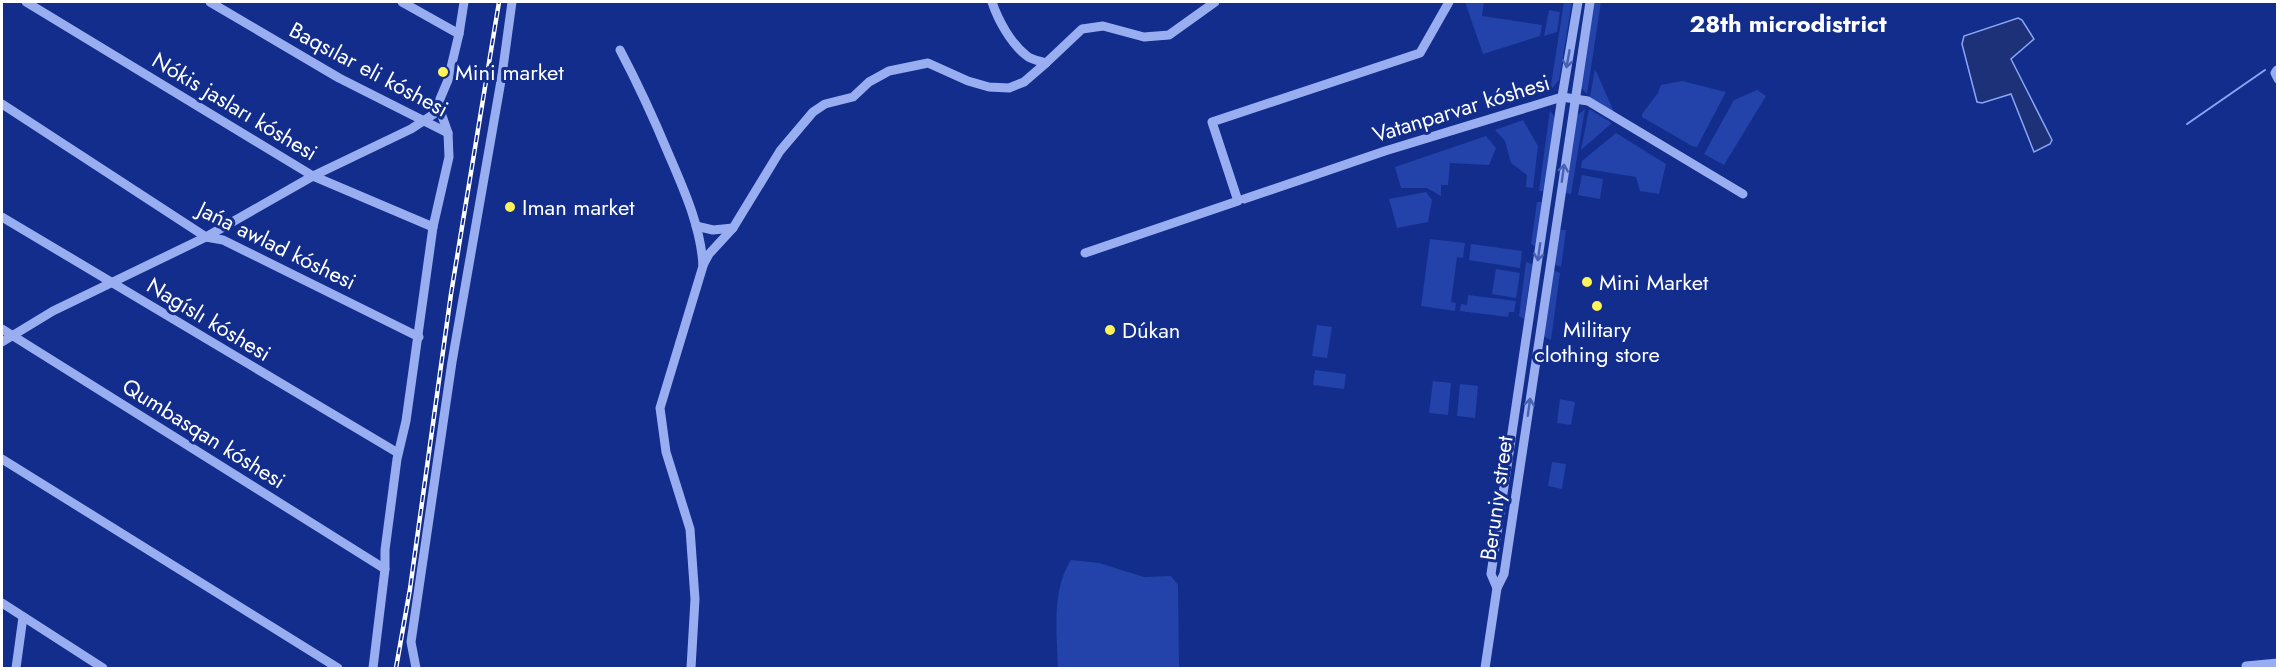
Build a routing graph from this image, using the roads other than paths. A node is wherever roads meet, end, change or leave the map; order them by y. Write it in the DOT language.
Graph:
graph roads {
  1 [pos="26,2"];
  2 [pos="210,2"];
  3 [pos="402,2"];
  4 [pos="464,2"];
  5 [pos="512,2"];
  6 [pos="992,2"];
  7 [pos="1215,2"];
  8 [pos="1449,2"];
  9 [pos="1578,2"];
  10 [pos="1590,2"];
  11 [pos="459,34"];
  12 [pos="620,50"];
  13 [pos="1046,63"];
  14 [pos="2277,69"];
  15 [pos="2277,79"];
  16 [pos="1562,97"];
  17 [pos="1574,99"];
  18 [pos="2,104"];
  19 [pos="440,110"];
  20 [pos="425,120"];
  21 [pos="448,133"];
  22 [pos="312,176"];
  23 [pos="1743,194"];
  24 [pos="1241,200"];
  25 [pos="2,217"];
  26 [pos="433,226"];
  27 [pos="696,226"];
  28 [pos="734,228"];
  29 [pos="206,237"];
  30 [pos="1085,253"];
  31 [pos="703,266"];
  32 [pos="110,284"];
  33 [pos="2,329"];
  34 [pos="12,336"];
  35 [pos="419,337"];
  36 [pos="2,342"];
  37 [pos="1512,437"];
  38 [pos="1524,438"];
  39 [pos="398,453"];
  40 [pos="2,459"];
  41 [pos="385,569"];
  42 [pos="1497,588"];
  43 [pos="2,603"];
  44 [pos="22,617"];
  45 [pos="2277,663"];
  46 [pos="2246,666"];
  47 [pos="16,669"];
  48 [pos="103,669"];
  49 [pos="338,669"];
  50 [pos="373,669"];
  51 [pos="416,669"];
  52 [pos="691,669"];
  53 [pos="1485,669"];
  1 -- 22 [label="street, Nókis jasları kóshesi"];
  2 -- 20 [label="street, Baqsılar eli kóshesi"];
  3 -- 11 [label="street"];
  4 -- 11 [label="street"];
  5 -- 51 [label="street"];
  6 -- 13 [label="street"];
  7 -- 13 [label="street"];
  8 -- 24 [label="street"];
  9 -- 16 [label="street, Beruniy street, one-way"];
  10 -- 17 [label="street, Beruniy street"];
  11 -- 19 [label="street"];
  12 -- 27 [label="street"];
  13 -- 28 [label="street"];
  14 -- 15 [label="street"];
  16 -- 17 [label="street, Vatanparvar kóshesi"];
  16 -- 24 [label="street, Vatanparvar kóshesi"];
  16 -- 37 [label="street, Beruniy street, one-way"];
  17 -- 23 [label="street, Vatanparvar kóshesi"];
  38 -- 17 [label="street, Beruniy street, one-way"];
  18 -- 29 [label="street, Jańa awlad kóshesi"];
  19 -- 20 [label="street"];
  19 -- 21 [label="street"];
  20 -- 21 [label="street, Baqsılar eli kóshesi"];
  20 -- 22 [label="street"];
  21 -- 26 [label="street"];
  22 -- 26 [label="street, Nókis jasları kóshesi"];
  22 -- 29 [label="street"];
  24 -- 30 [label="street, Vatanparvar kóshesi"];
  25 -- 32 [label="street, Naǵıslı kóshesi"];
  26 -- 35 [label="street"];
  27 -- 28 [label="street"];
  27 -- 31 [label="street"];
  28 -- 31 [label="street"];
  29 -- 32 [label="street"];
  29 -- 35 [label="street, Jańa awlad kóshesi"];
  31 -- 52 [label="street"];
  32 -- 34 [label="street"];
  32 -- 39 [label="street, Naǵıslı kóshesi"];
  33 -- 34 [label="street, Qumbasqan kóshesi"];
  34 -- 36 [label="street"];
  34 -- 41 [label="street, Qumbasqan kóshesi"];
  35 -- 39 [label="street"];
  37 -- 38 [label="street"];
  37 -- 42 [label="street, Beruniy street"];
  38 -- 42 [label="street, Beruniy street"];
  39 -- 41 [label="street"];
  40 -- 49 [label="street"];
  41 -- 50 [label="street"];
  42 -- 53 [label="street"];
  43 -- 44 [label="street"];
  44 -- 47 [label="street"];
  44 -- 48 [label="street"];
  45 -- 46 [label="street"];
}
